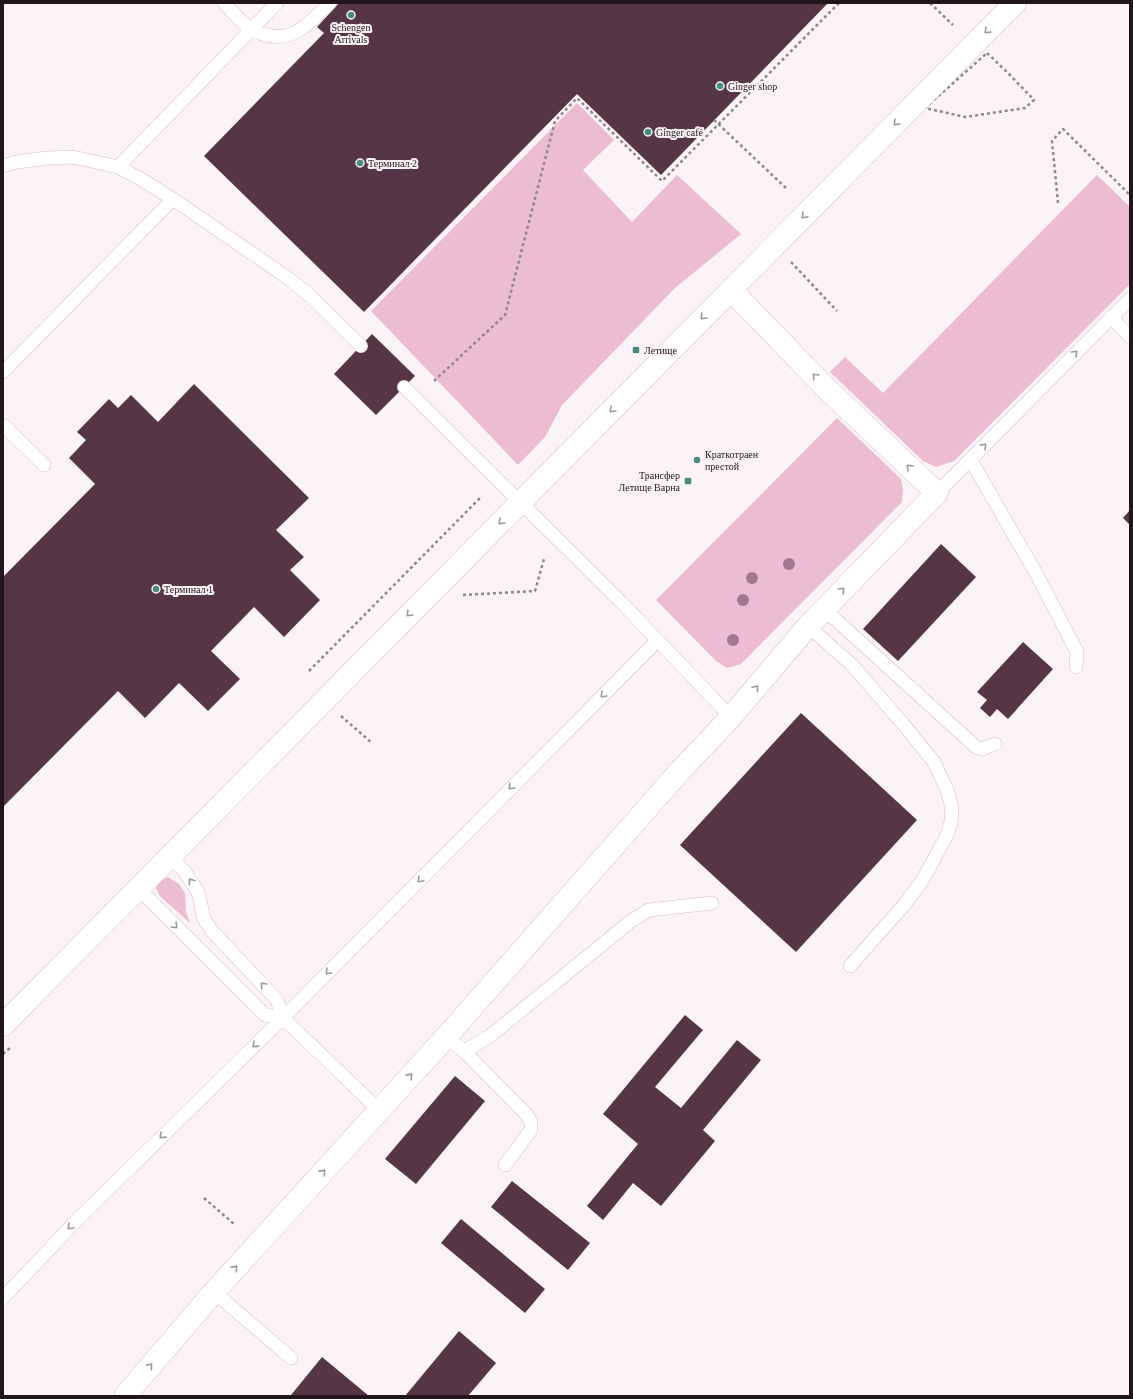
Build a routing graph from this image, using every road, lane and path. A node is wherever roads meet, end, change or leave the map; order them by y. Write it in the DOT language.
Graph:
graph roads {
  1 [pos="224,3"];
  2 [pos="277,3"];
  3 [pos="330,3"];
  4 [pos="839,3"];
  5 [pos="930,3"];
  6 [pos="1014,3"];
  7 [pos="953,26"];
  8 [pos="251,30"];
  9 [pos="1034,100"];
  10 [pos="714,120"];
  11 [pos="719,125"];
  12 [pos="3,166"];
  13 [pos="118,167"];
  14 [pos="787,189"];
  15 [pos="1130,195"];
  16 [pos="173,199"];
  17 [pos="1058,203"];
  18 [pos="790,262"];
  19 [pos="731,290"];
  20 [pos="1130,299"];
  21 [pos="837,311"];
  22 [pos="1111,317"];
  23 [pos="1130,337"];
  24 [pos="361,346"];
  25 [pos="3,372"];
  26 [pos="434,381"];
  27 [pos="404,387"];
  28 [pos="3,424"];
  29 [pos="970,459"];
  30 [pos="44,465"];
  31 [pos="937,494"];
  32 [pos="482,496"];
  33 [pos="521,502"];
  34 [pos="544,559"];
  35 [pos="457,596"];
  36 [pos="824,609"];
  37 [pos="808,626"];
  38 [pos="657,641"];
  39 [pos="1076,667"];
  40 [pos="309,671"];
  41 [pos="342,709"];
  42 [pos="731,717"];
  43 [pos="372,744"];
  44 [pos="995,744"];
  45 [pos="170,856"];
  46 [pos="138,888"];
  47 [pos="712,903"];
  48 [pos="850,966"];
  49 [pos="283,1018"];
  50 [pos="3,1025"];
  51 [pos="446,1037"];
  52 [pos="464,1051"];
  53 [pos="379,1110"];
  54 [pos="505,1165"];
  55 [pos="204,1198"];
  56 [pos="234,1224"];
  57 [pos="214,1292"];
  58 [pos="3,1298"];
  59 [pos="291,1358"];
  60 [pos="125,1396"];
  1 -- 8 [label="lane"];
  2 -- 8 [label="lane"];
  3 -- 8 [label="lane"];
  4 -- 11 [label="path"];
  5 -- 7 [label="path"];
  6 -- 19 [label="street, one-way"];
  8 -- 13 [label="lane"];
  9 -- 9 [label="path"];
  10 -- 11 [label="path"];
  11 -- 14 [label="path"];
  11 -- 26 [label="path"];
  12 -- 13 [label="lane"];
  13 -- 16 [label="lane"];
  15 -- 17 [label="path"];
  16 -- 24 [label="lane"];
  16 -- 25 [label="lane"];
  18 -- 21 [label="path"];
  31 -- 19 [label="street, one-way"];
  19 -- 33 [label="street, one-way"];
  20 -- 22 [label="lane"];
  22 -- 23 [label="lane"];
  29 -- 22 [label="lane, one-way"];
  27 -- 33 [label="lane"];
  28 -- 30 [label="lane"];
  29 -- 31 [label="lane"];
  29 -- 39 [label="lane"];
  36 -- 31 [label="street, one-way"];
  32 -- 40 [label="path"];
  33 -- 38 [label="lane"];
  33 -- 45 [label="street, one-way"];
  34 -- 35 [label="path"];
  36 -- 37 [label="street"];
  36 -- 44 [label="lane"];
  42 -- 37 [label="street, one-way"];
  37 -- 48 [label="lane"];
  38 -- 42 [label="lane"];
  38 -- 49 [label="lane, one-way"];
  41 -- 43 [label="path"];
  42 -- 51 [label="street"];
  45 -- 46 [label="street"];
  49 -- 45 [label="lane, one-way"];
  46 -- 49 [label="lane, one-way"];
  46 -- 50 [label="street"];
  47 -- 52 [label="lane"];
  49 -- 53 [label="lane"];
  49 -- 58 [label="lane, one-way"];
  51 -- 52 [label="lane"];
  53 -- 51 [label="street, one-way"];
  52 -- 54 [label="lane"];
  57 -- 53 [label="street, one-way"];
  55 -- 56 [label="path"];
  57 -- 59 [label="lane"];
  60 -- 57 [label="street, one-way"];
}
